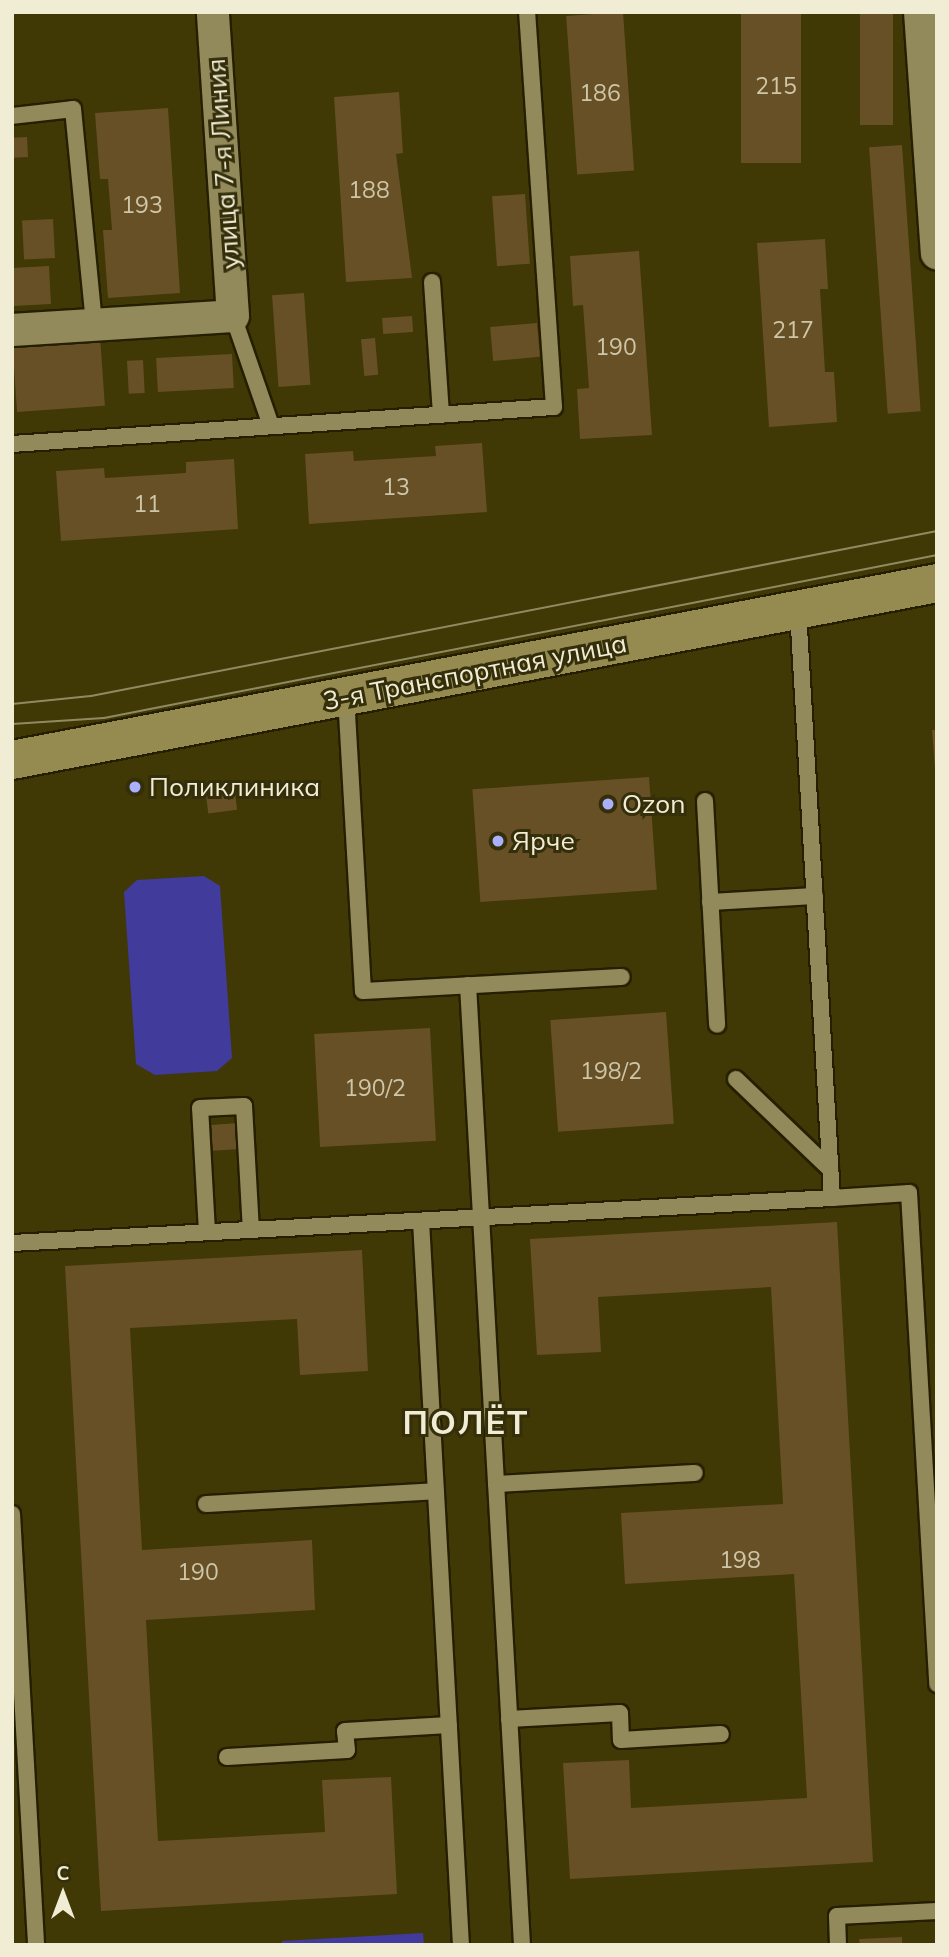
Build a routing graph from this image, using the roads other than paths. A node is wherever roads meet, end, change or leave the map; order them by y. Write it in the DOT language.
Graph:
graph roads {
  1 [pos="213,12"];
  2 [pos="527,12"];
  3 [pos="920,12"];
  4 [pos="12,116"];
  5 [pos="937,253"];
  6 [pos="432,282"];
  7 [pos="233,316"];
  8 [pos="94,325"];
  9 [pos="12,330"];
  10 [pos="441,415"];
  11 [pos="271,426"];
  12 [pos="12,443"];
  13 [pos="937,583"];
  14 [pos="798,610"];
  15 [pos="346,696"];
  16 [pos="12,760"];
  17 [pos="705,801"];
  18 [pos="815,896"];
  19 [pos="710,902"];
  20 [pos="622,977"];
  21 [pos="468,985"];
  22 [pos="717,1025"];
  23 [pos="736,1079"];
  24 [pos="830,1169"];
  25 [pos="832,1198"];
  26 [pos="481,1217"];
  27 [pos="421,1220"];
  28 [pos="251,1230"];
  29 [pos="207,1232"];
  30 [pos="12,1243"];
  31 [pos="695,1473"];
  32 [pos="496,1485"];
  33 [pos="436,1491"];
  34 [pos="206,1504"];
  35 [pos="12,1514"];
  36 [pos="937,1684"];
  37 [pos="509,1719"];
  38 [pos="449,1726"];
  39 [pos="722,1734"];
  40 [pos="227,1757"];
  41 [pos="937,1911"];
  42 [pos="36,1945"];
  43 [pos="461,1945"];
  44 [pos="522,1945"];
  45 [pos="838,1945"];
  1 -- 7 [label="street, улица 7-я Линия"];
  2 -- 10 [label="lane"];
  3 -- 5 [label="street"];
  4 -- 8 [label="lane"];
  6 -- 10 [label="lane"];
  7 -- 8 [label="street"];
  7 -- 11 [label="lane"];
  8 -- 9 [label="street"];
  10 -- 11 [label="lane"];
  11 -- 12 [label="lane"];
  13 -- 14 [label="main road, 3-я Транспортная улица"];
  14 -- 15 [label="main road, 3-я Транспортная улица"];
  14 -- 18 [label="lane"];
  15 -- 16 [label="main road, 3-я Транспортная улица"];
  15 -- 21 [label="lane"];
  17 -- 19 [label="lane"];
  18 -- 19 [label="lane"];
  18 -- 24 [label="lane"];
  19 -- 22 [label="lane"];
  20 -- 21 [label="lane"];
  21 -- 26 [label="lane"];
  23 -- 24 [label="lane"];
  24 -- 25 [label="lane"];
  25 -- 26 [label="lane"];
  25 -- 36 [label="lane"];
  26 -- 27 [label="lane"];
  26 -- 32 [label="lane"];
  27 -- 28 [label="lane"];
  27 -- 33 [label="lane"];
  28 -- 29 [label="lane"];
  28 -- 29 [label="lane"];
  29 -- 30 [label="lane"];
  31 -- 32 [label="lane"];
  32 -- 37 [label="lane"];
  33 -- 34 [label="lane"];
  33 -- 38 [label="lane"];
  35 -- 42 [label="lane"];
  37 -- 39 [label="lane"];
  37 -- 44 [label="lane"];
  38 -- 40 [label="lane"];
  38 -- 43 [label="lane"];
  41 -- 45 [label="lane"];
}
